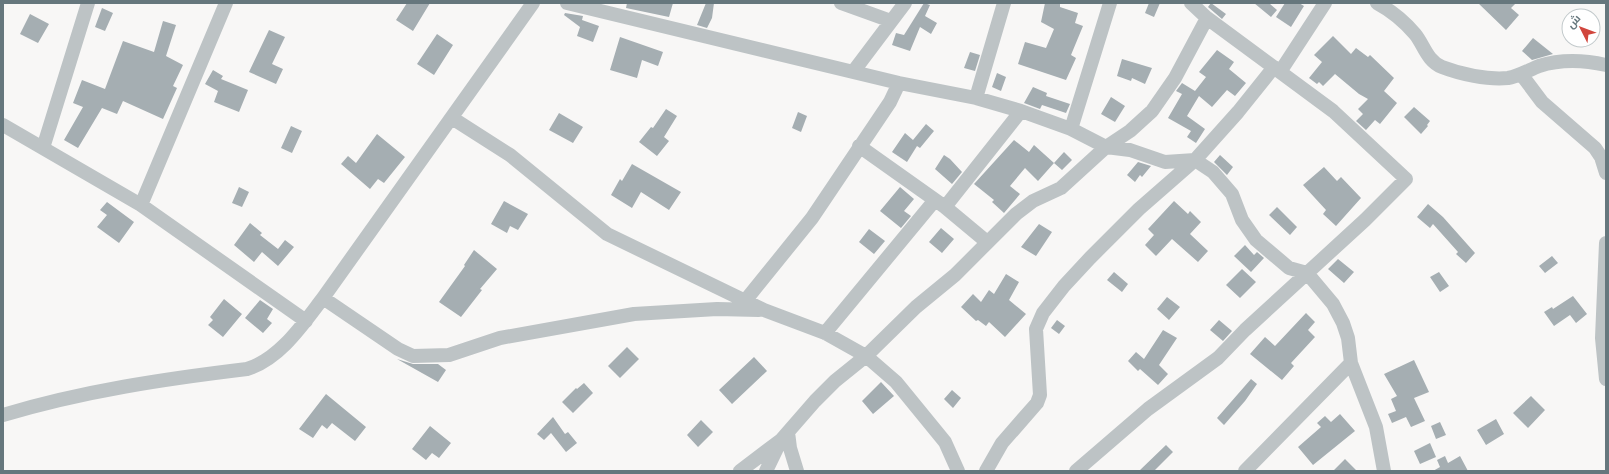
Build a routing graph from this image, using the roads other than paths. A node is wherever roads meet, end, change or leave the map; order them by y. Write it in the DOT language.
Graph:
graph roads {
  1 [pos="88,3"];
  2 [pos="226,3"];
  3 [pos="534,3"];
  4 [pos="567,3"];
  5 [pos="841,3"];
  6 [pos="905,3"];
  7 [pos="1004,3"];
  8 [pos="1110,3"];
  9 [pos="1191,3"];
  10 [pos="1325,3"];
  11 [pos="1377,3"];
  12 [pos="1206,18"];
  13 [pos="891,20"];
  14 [pos="1606,65"];
  15 [pos="1277,69"];
  16 [pos="853,72"];
  17 [pos="1521,74"];
  18 [pos="899,83"];
  19 [pos="976,98"];
  20 [pos="1021,111"];
  21 [pos="452,118"];
  22 [pos="3,125"];
  23 [pos="1071,129"];
  24 [pos="859,146"];
  25 [pos="1106,147"];
  26 [pos="43,148"];
  27 [pos="1195,160"];
  28 [pos="1606,172"];
  29 [pos="940,204"];
  30 [pos="141,205"];
  31 [pos="987,242"];
  32 [pos="1606,242"];
  33 [pos="1306,273"];
  34 [pos="323,298"];
  35 [pos="745,300"];
  36 [pos="764,310"];
  37 [pos="306,321"];
  38 [pos="825,333"];
  39 [pos="866,356"];
  40 [pos="1351,363"];
  41 [pos="1606,379"];
  42 [pos="3,415"];
  43 [pos="785,436"];
  44 [pos="740,471"];
  45 [pos="766,471"];
  46 [pos="797,471"];
  47 [pos="958,471"];
  48 [pos="986,471"];
  49 [pos="1076,471"];
  50 [pos="1245,471"];
  51 [pos="1384,471"];
  1 -- 26 [label="street"];
  2 -- 30 [label="street"];
  3 -- 21 [label="street"];
  4 -- 16 [label="street"];
  5 -- 13 [label="street"];
  6 -- 13 [label="street"];
  7 -- 19 [label="street"];
  8 -- 23 [label="street"];
  9 -- 12 [label="street"];
  10 -- 15 [label="street"];
  11 -- 17 [label="street"];
  12 -- 15 [label="street"];
  12 -- 25 [label="street"];
  13 -- 16 [label="street"];
  14 -- 17 [label="street"];
  15 -- 27 [label="street"];
  15 -- 33 [label="street"];
  16 -- 18 [label="street"];
  17 -- 28 [label="street"];
  18 -- 19 [label="street"];
  18 -- 24 [label="street"];
  19 -- 20 [label="street"];
  20 -- 23 [label="street"];
  20 -- 29 [label="street"];
  21 -- 34 [label="street"];
  21 -- 35 [label="street"];
  22 -- 26 [label="street"];
  23 -- 25 [label="street"];
  24 -- 29 [label="street"];
  24 -- 35 [label="street"];
  25 -- 27 [label="street"];
  25 -- 31 [label="street"];
  26 -- 30 [label="street"];
  27 -- 33 [label="street"];
  27 -- 48 [label="street"];
  29 -- 31 [label="street"];
  29 -- 38 [label="street"];
  30 -- 37 [label="street"];
  31 -- 39 [label="street"];
  32 -- 41 [label="street"];
  33 -- 40 [label="street"];
  33 -- 49 [label="street"];
  34 -- 36 [label="street"];
  34 -- 37 [label="street"];
  35 -- 36 [label="street"];
  36 -- 38 [label="street"];
  37 -- 42 [label="street"];
  38 -- 39 [label="street"];
  39 -- 43 [label="street"];
  39 -- 47 [label="street"];
  40 -- 50 [label="street"];
  40 -- 51 [label="street"];
  43 -- 44 [label="street"];
  43 -- 45 [label="street"];
  43 -- 46 [label="street"];
}
